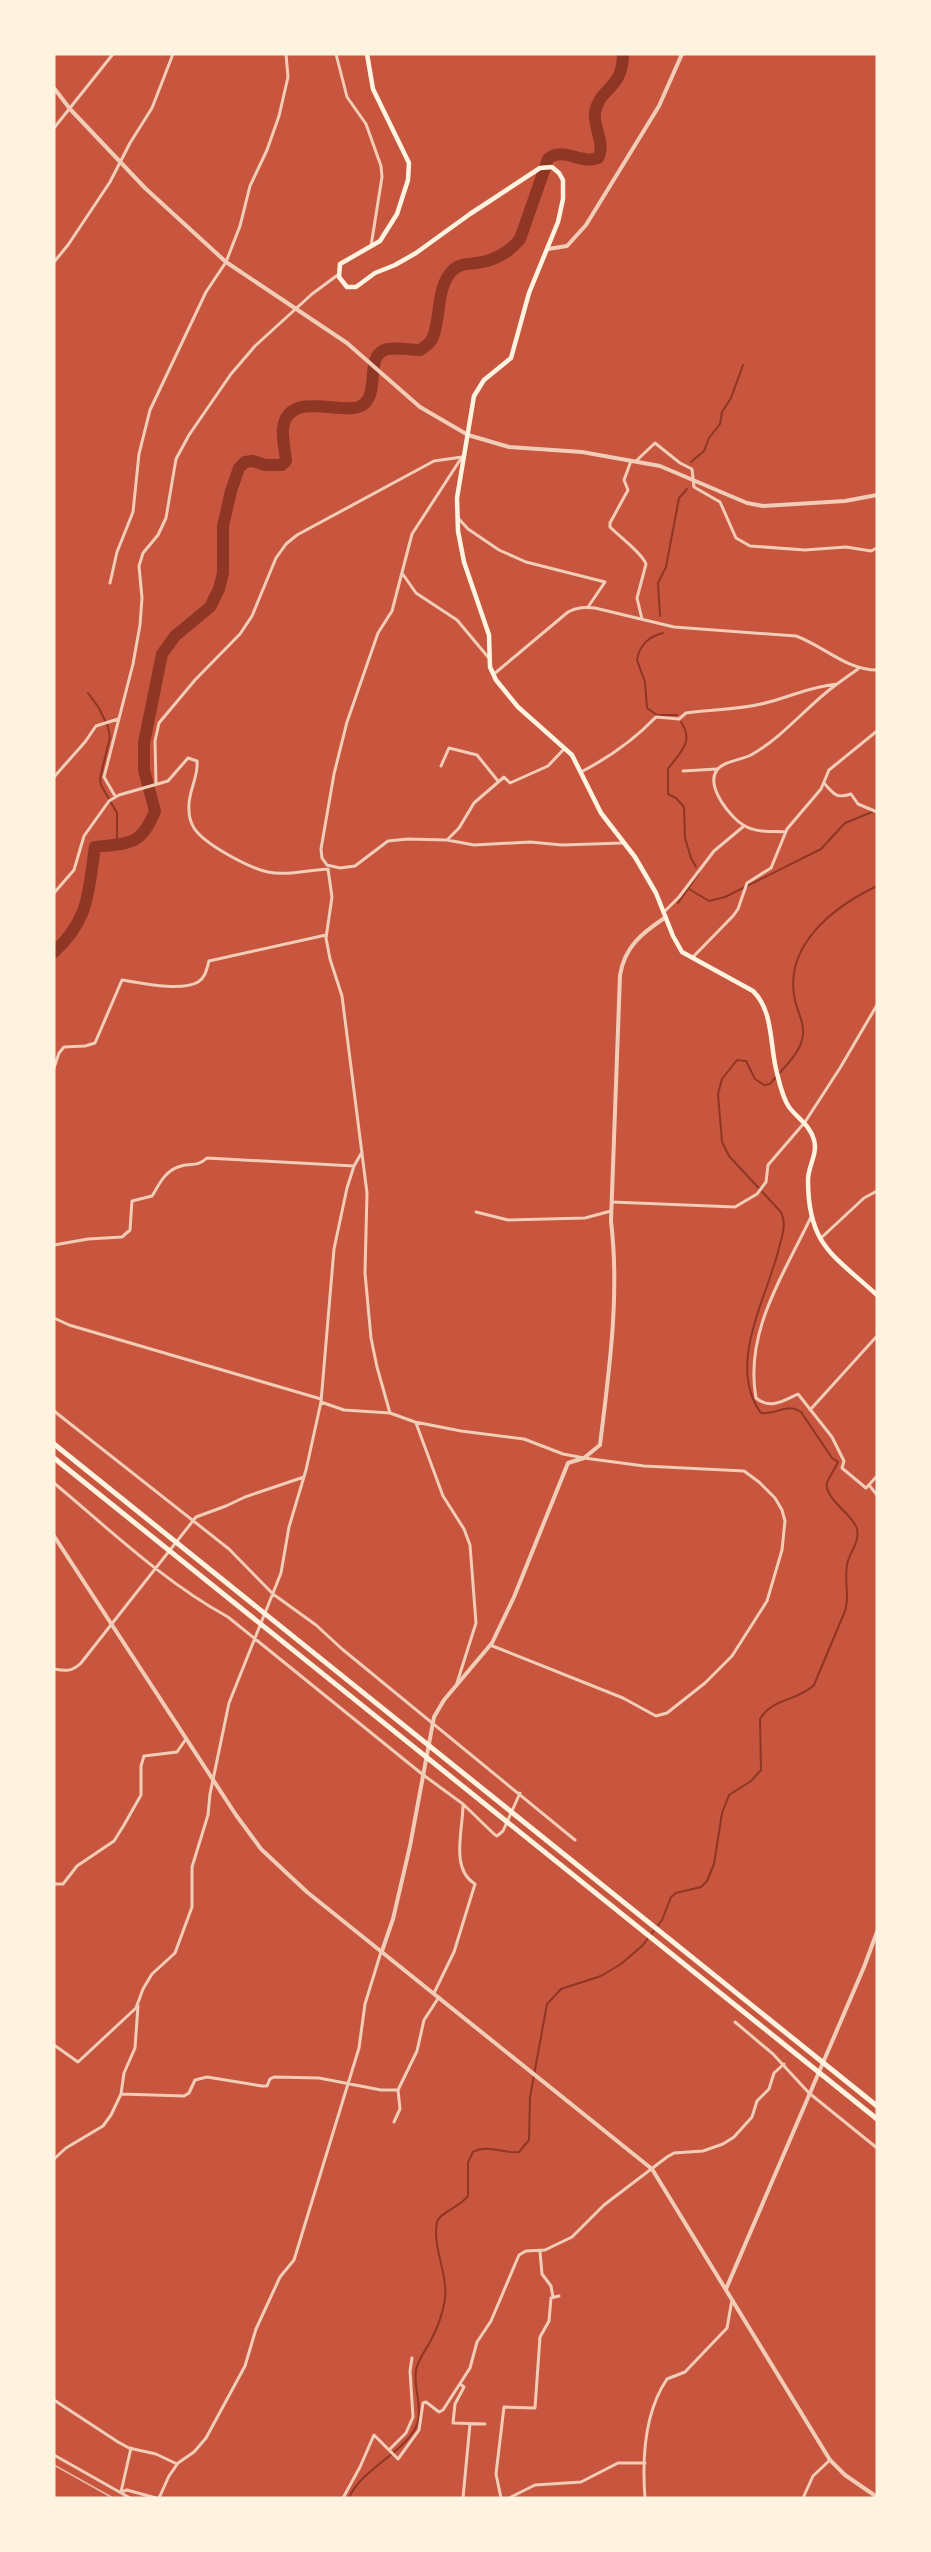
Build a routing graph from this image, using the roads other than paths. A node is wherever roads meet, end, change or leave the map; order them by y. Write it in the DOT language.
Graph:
graph roads {
  1 [pos="113,54"];
  2 [pos="173,54"];
  3 [pos="286,54"];
  4 [pos="336,54"];
  5 [pos="367,54"];
  6 [pos="682,54"];
  7 [pos="54,88"];
  8 [pos="70,109"];
  9 [pos="54,129"];
  10 [pos="371,246"];
  11 [pos="548,249"];
  12 [pos="54,262"];
  13 [pos="226,262"];
  14 [pos="339,274"];
  15 [pos="468,435"];
  16 [pos="463,456"];
  17 [pos="633,461"];
  18 [pos="693,480"];
  19 [pos="877,495"];
  20 [pos="458,516"];
  21 [pos="877,548"];
  22 [pos="402,573"];
  23 [pos="110,583"];
  24 [pos="588,607"];
  25 [pos="642,619"];
  26 [pos="489,659"];
  27 [pos="858,669"];
  28 [pos="877,670"];
  29 [pos="494,674"];
  30 [pos="838,684"];
  31 [pos="118,719"];
  32 [pos="877,731"];
  33 [pos="566,748"];
  34 [pos="441,766"];
  35 [pos="718,769"];
  36 [pos="683,771"];
  37 [pos="581,772"];
  38 [pos="54,777"];
  39 [pos="498,781"];
  40 [pos="824,783"];
  41 [pos="154,784"];
  42 [pos="114,797"];
  43 [pos="877,813"];
  44 [pos="744,826"];
  45 [pos="786,832"];
  46 [pos="447,840"];
  47 [pos="623,843"];
  48 [pos="331,868"];
  49 [pos="54,892"];
  50 [pos="665,914"];
  51 [pos="326,935"];
  52 [pos="691,959"];
  53 [pos="877,1005"];
  54 [pos="54,1068"];
  55 [pos="805,1122"];
  56 [pos="362,1152"];
  57 [pos="354,1166"];
  58 [pos="877,1191"];
  59 [pos="612,1203"];
  60 [pos="611,1211"];
  61 [pos="476,1212"];
  62 [pos="812,1216"];
  63 [pos="820,1239"];
  64 [pos="54,1245"];
  65 [pos="877,1295"];
  66 [pos="54,1318"];
  67 [pos="877,1336"];
  68 [pos="321,1400"];
  69 [pos="810,1410"];
  70 [pos="54,1411"];
  71 [pos="390,1413"];
  72 [pos="415,1422"];
  73 [pos="54,1444"];
  74 [pos="54,1458"];
  75 [pos="584,1458"];
  76 [pos="877,1476"];
  77 [pos="304,1477"];
  78 [pos="54,1483"];
  79 [pos="869,1485"];
  80 [pos="877,1495"];
  81 [pos="192,1522"];
  82 [pos="54,1536"];
  83 [pos="157,1568"];
  84 [pos="273,1594"];
  85 [pos="112,1624"];
  86 [pos="254,1641"];
  87 [pos="490,1645"];
  88 [pos="54,1669"];
  89 [pos="456,1684"];
  90 [pos="433,1721"];
  91 [pos="186,1739"];
  92 [pos="422,1774"];
  93 [pos="213,1780"];
  94 [pos="520,1793"];
  95 [pos="463,1804"];
  96 [pos="575,1840"];
  97 [pos="54,1884"];
  98 [pos="877,1932"];
  99 [pos="381,1951"];
  100 [pos="434,1993"];
  101 [pos="439,1997"];
  102 [pos="139,2003"];
  103 [pos="735,2022"];
  104 [pos="54,2045"];
  105 [pos="784,2064"];
  106 [pos="348,2083"];
  107 [pos="398,2090"];
  108 [pos="809,2093"];
  109 [pos="121,2094"];
  110 [pos="877,2106"];
  111 [pos="877,2119"];
  112 [pos="394,2122"];
  113 [pos="877,2148"];
  114 [pos="54,2159"];
  115 [pos="652,2169"];
  116 [pos="540,2251"];
  117 [pos="726,2289"];
  118 [pos="559,2296"];
  119 [pos="553,2298"];
  120 [pos="732,2298"];
  121 [pos="412,2358"];
  122 [pos="460,2384"];
  123 [pos="54,2401"];
  124 [pos="470,2424"];
  125 [pos="485,2424"];
  126 [pos="131,2448"];
  127 [pos="389,2450"];
  128 [pos="54,2455"];
  129 [pos="830,2460"];
  130 [pos="645,2463"];
  131 [pos="177,2464"];
  132 [pos="523,2491"];
  133 [pos="120,2492"];
  134 [pos="877,2497"];
  135 [pos="130,2498"];
  136 [pos="157,2498"];
  137 [pos="343,2498"];
  138 [pos="463,2498"];
  139 [pos="501,2498"];
  140 [pos="509,2498"];
  141 [pos="524,2498"];
  142 [pos="645,2498"];
  143 [pos="803,2498"];
  1 -- 8 [label="street"];
  2 -- 12 [label="street"];
  3 -- 13 [label="street"];
  4 -- 10 [label="street"];
  5 -- 10 [label="main road"];
  6 -- 11 [label="street"];
  7 -- 8 [label="street"];
  8 -- 9 [label="street"];
  8 -- 13 [label="street"];
  10 -- 14 [label="main road"];
  11 -- 14 [label="main road"];
  11 -- 15 [label="main road"];
  13 -- 15 [label="street"];
  13 -- 23 [label="street"];
  14 -- 31 [label="street"];
  15 -- 16 [label="main road"];
  15 -- 17 [label="street"];
  16 -- 20 [label="main road"];
  16 -- 22 [label="street"];
  16 -- 41 [label="street"];
  17 -- 18 [label="street"];
  17 -- 18 [label="street"];
  17 -- 25 [label="street"];
  18 -- 19 [label="street"];
  18 -- 21 [label="street"];
  20 -- 24 [label="street"];
  20 -- 26 [label="main road"];
  22 -- 26 [label="street"];
  22 -- 48 [label="street"];
  24 -- 25 [label="street"];
  24 -- 29 [label="street"];
  25 -- 27 [label="street"];
  26 -- 29 [label="main road"];
  27 -- 28 [label="street"];
  27 -- 30 [label="street"];
  29 -- 33 [label="main road"];
  30 -- 35 [label="street"];
  30 -- 37 [label="street"];
  31 -- 38 [label="street"];
  31 -- 42 [label="street"];
  32 -- 40 [label="street"];
  33 -- 37 [label="main road"];
  33 -- 39 [label="street"];
  34 -- 39 [label="street"];
  35 -- 36 [label="street"];
  35 -- 44 [label="street"];
  37 -- 47 [label="main road"];
  39 -- 46 [label="street"];
  40 -- 43 [label="street"];
  40 -- 45 [label="street"];
  41 -- 42 [label="street"];
  41 -- 48 [label="street"];
  42 -- 49 [label="street"];
  44 -- 45 [label="street"];
  44 -- 50 [label="street"];
  45 -- 52 [label="street"];
  46 -- 47 [label="street"];
  46 -- 48 [label="street"];
  47 -- 50 [label="main road"];
  48 -- 51 [label="street"];
  50 -- 52 [label="main road"];
  50 -- 59 [label="street"];
  51 -- 54 [label="street"];
  51 -- 56 [label="street"];
  52 -- 55 [label="main road"];
  53 -- 55 [label="street"];
  55 -- 59 [label="street"];
  55 -- 62 [label="main road"];
  56 -- 57 [label="street"];
  56 -- 71 [label="street"];
  57 -- 64 [label="street"];
  57 -- 68 [label="street"];
  58 -- 63 [label="street"];
  59 -- 60 [label="street"];
  60 -- 61 [label="street"];
  60 -- 75 [label="street"];
  62 -- 63 [label="main road"];
  62 -- 69 [label="street"];
  63 -- 65 [label="main road"];
  66 -- 68 [label="street"];
  67 -- 69 [label="street"];
  68 -- 71 [label="street"];
  68 -- 77 [label="street"];
  69 -- 79 [label="street"];
  70 -- 81 [label="street"];
  71 -- 72 [label="street"];
  72 -- 75 [label="street"];
  72 -- 89 [label="street"];
  73 -- 110 [label="highway"];
  74 -- 111 [label="highway"];
  75 -- 87 [label="street"];
  75 -- 87 [label="street"];
  76 -- 79 [label="street"];
  77 -- 81 [label="street"];
  77 -- 84 [label="street"];
  78 -- 83 [label="street"];
  79 -- 80 [label="street"];
  81 -- 83 [label="street"];
  81 -- 84 [label="street"];
  82 -- 85 [label="street"];
  83 -- 85 [label="street"];
  83 -- 86 [label="street"];
  84 -- 86 [label="street"];
  84 -- 90 [label="street"];
  85 -- 88 [label="street"];
  85 -- 91 [label="street"];
  86 -- 92 [label="street"];
  86 -- 93 [label="street"];
  87 -- 89 [label="street"];
  89 -- 90 [label="street"];
  90 -- 92 [label="street"];
  90 -- 94 [label="street"];
  91 -- 93 [label="street"];
  91 -- 97 [label="street"];
  92 -- 95 [label="street"];
  92 -- 99 [label="street"];
  93 -- 99 [label="street"];
  93 -- 102 [label="street"];
  94 -- 95 [label="street"];
  94 -- 96 [label="street"];
  95 -- 100 [label="street"];
  98 -- 108 [label="street"];
  99 -- 100 [label="street"];
  99 -- 106 [label="street"];
  100 -- 101 [label="street"];
  101 -- 107 [label="street"];
  101 -- 115 [label="street"];
  102 -- 104 [label="street"];
  102 -- 109 [label="street"];
  103 -- 105 [label="street"];
  105 -- 108 [label="street"];
  105 -- 115 [label="street"];
  106 -- 107 [label="street"];
  106 -- 109 [label="street"];
  106 -- 131 [label="street"];
  107 -- 112 [label="street"];
  108 -- 113 [label="street"];
  108 -- 117 [label="street"];
  109 -- 114 [label="street"];
  115 -- 116 [label="street"];
  115 -- 117 [label="street"];
  116 -- 119 [label="street"];
  116 -- 122 [label="street"];
  117 -- 120 [label="street"];
  118 -- 119 [label="street"];
  119 -- 139 [label="street"];
  120 -- 129 [label="street"];
  120 -- 130 [label="street"];
  121 -- 127 [label="street"];
  122 -- 124 [label="street"];
  122 -- 127 [label="street"];
  123 -- 126 [label="street"];
  124 -- 125 [label="street"];
  124 -- 138 [label="street"];
  126 -- 131 [label="street"];
  126 -- 133 [label="street"];
  127 -- 137 [label="street"];
  128 -- 133 [label="street"];
  129 -- 134 [label="street"];
  129 -- 143 [label="street"];
  130 -- 132 [label="street"];
  130 -- 142 [label="street"];
  131 -- 136 [label="street"];
  132 -- 140 [label="street"];
  132 -- 141 [label="street"];
  133 -- 135 [label="street"];
  133 -- 136 [label="street"];
}
